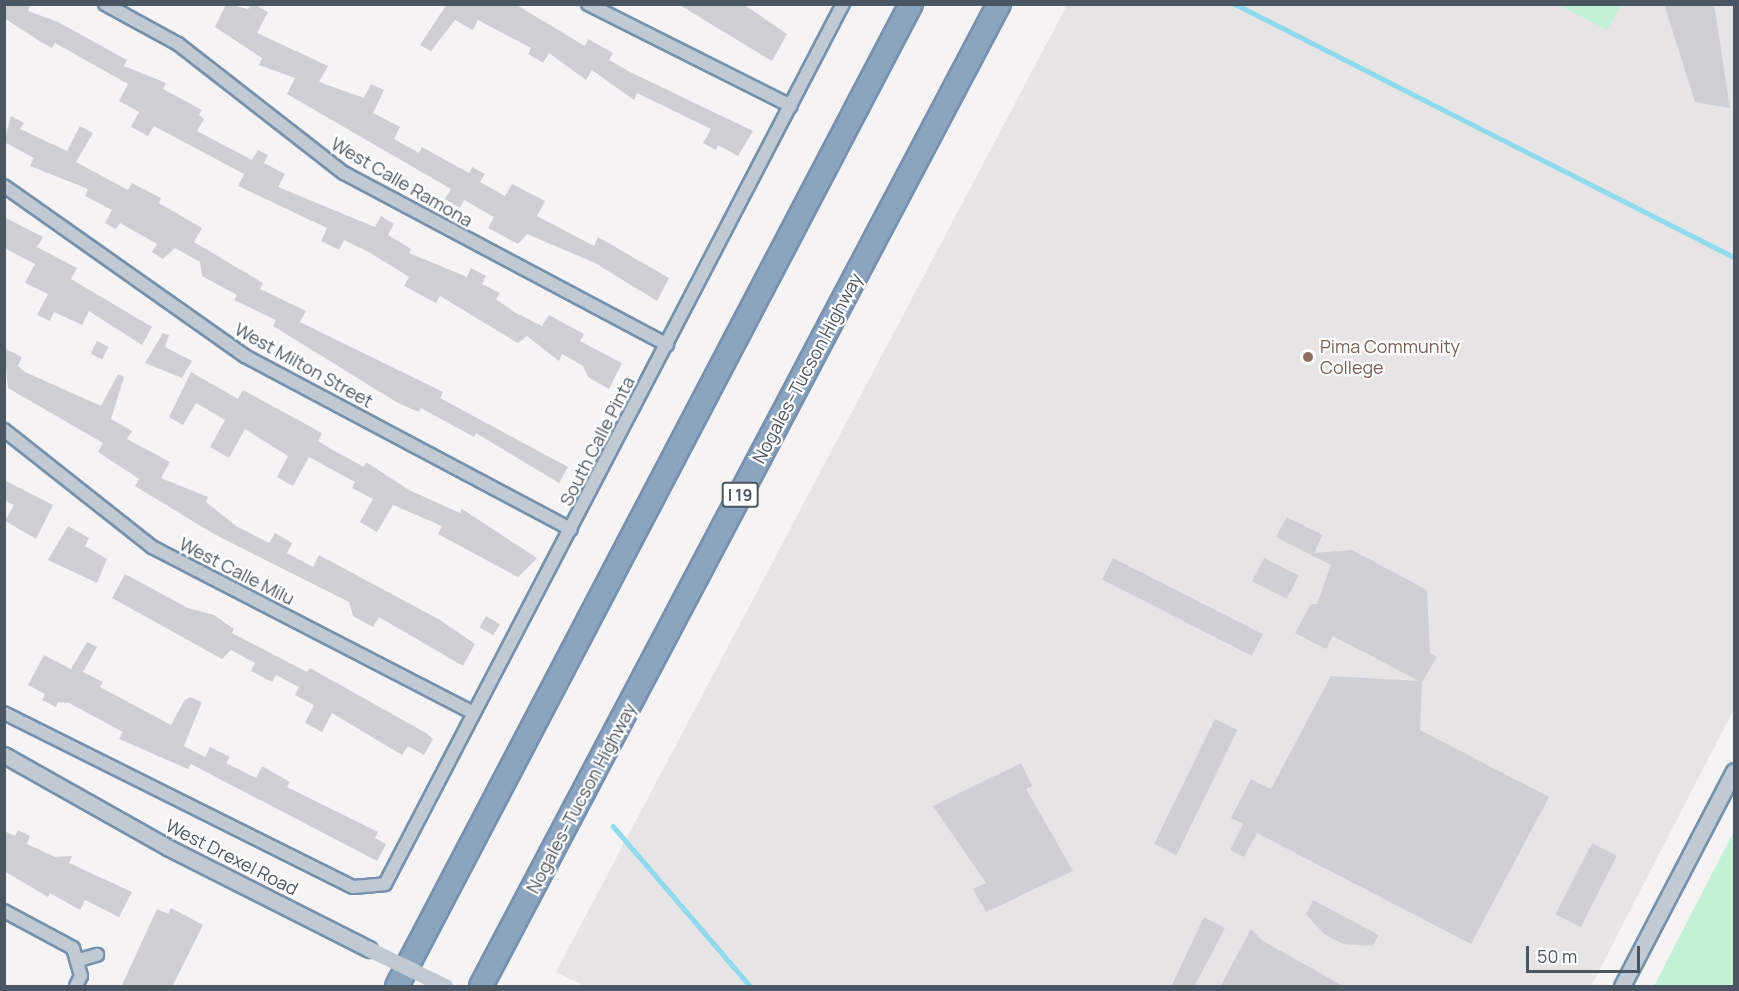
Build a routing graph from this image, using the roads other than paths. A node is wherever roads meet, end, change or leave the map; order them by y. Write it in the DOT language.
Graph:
graph roads {
  1 [pos="105,4"];
  2 [pos="588,4"];
  3 [pos="843,4"];
  4 [pos="911,4"];
  5 [pos="999,4"];
  6 [pos="791,106"];
  7 [pos="4,186"];
  8 [pos="667,345"];
  9 [pos="4,430"];
  10 [pos="572,529"];
  11 [pos="4,713"];
  12 [pos="473,713"];
  13 [pos="4,755"];
  14 [pos="1734,771"];
  15 [pos="376,888"];
  16 [pos="4,911"];
  17 [pos="97,955"];
  18 [pos="79,960"];
  19 [pos="76,987"];
  20 [pos="397,987"];
  21 [pos="444,987"];
  22 [pos="481,987"];
  23 [pos="1622,987"];
  1 -- 8 [label="street, West Calle Ramona"];
  2 -- 6 [label="street"];
  3 -- 6 [label="street, South Calle Pinta"];
  4 -- 20 [label="highway"];
  5 -- 22 [label="highway, Nogales–Tucson Highway / I 19"];
  6 -- 8 [label="street, South Calle Pinta"];
  7 -- 10 [label="street, West Milton Street"];
  8 -- 10 [label="street, South Calle Pinta"];
  9 -- 12 [label="street, West Calle Milu"];
  10 -- 12 [label="street, South Calle Pinta"];
  11 -- 15 [label="street, West Drexel Road"];
  12 -- 15 [label="street, South Calle Pinta"];
  13 -- 21 [label="street, West Drexel Road, bridge"];
  14 -- 23 [label="street"];
  16 -- 18 [label="street"];
  17 -- 18 [label="street"];
  18 -- 19 [label="street"];
}
